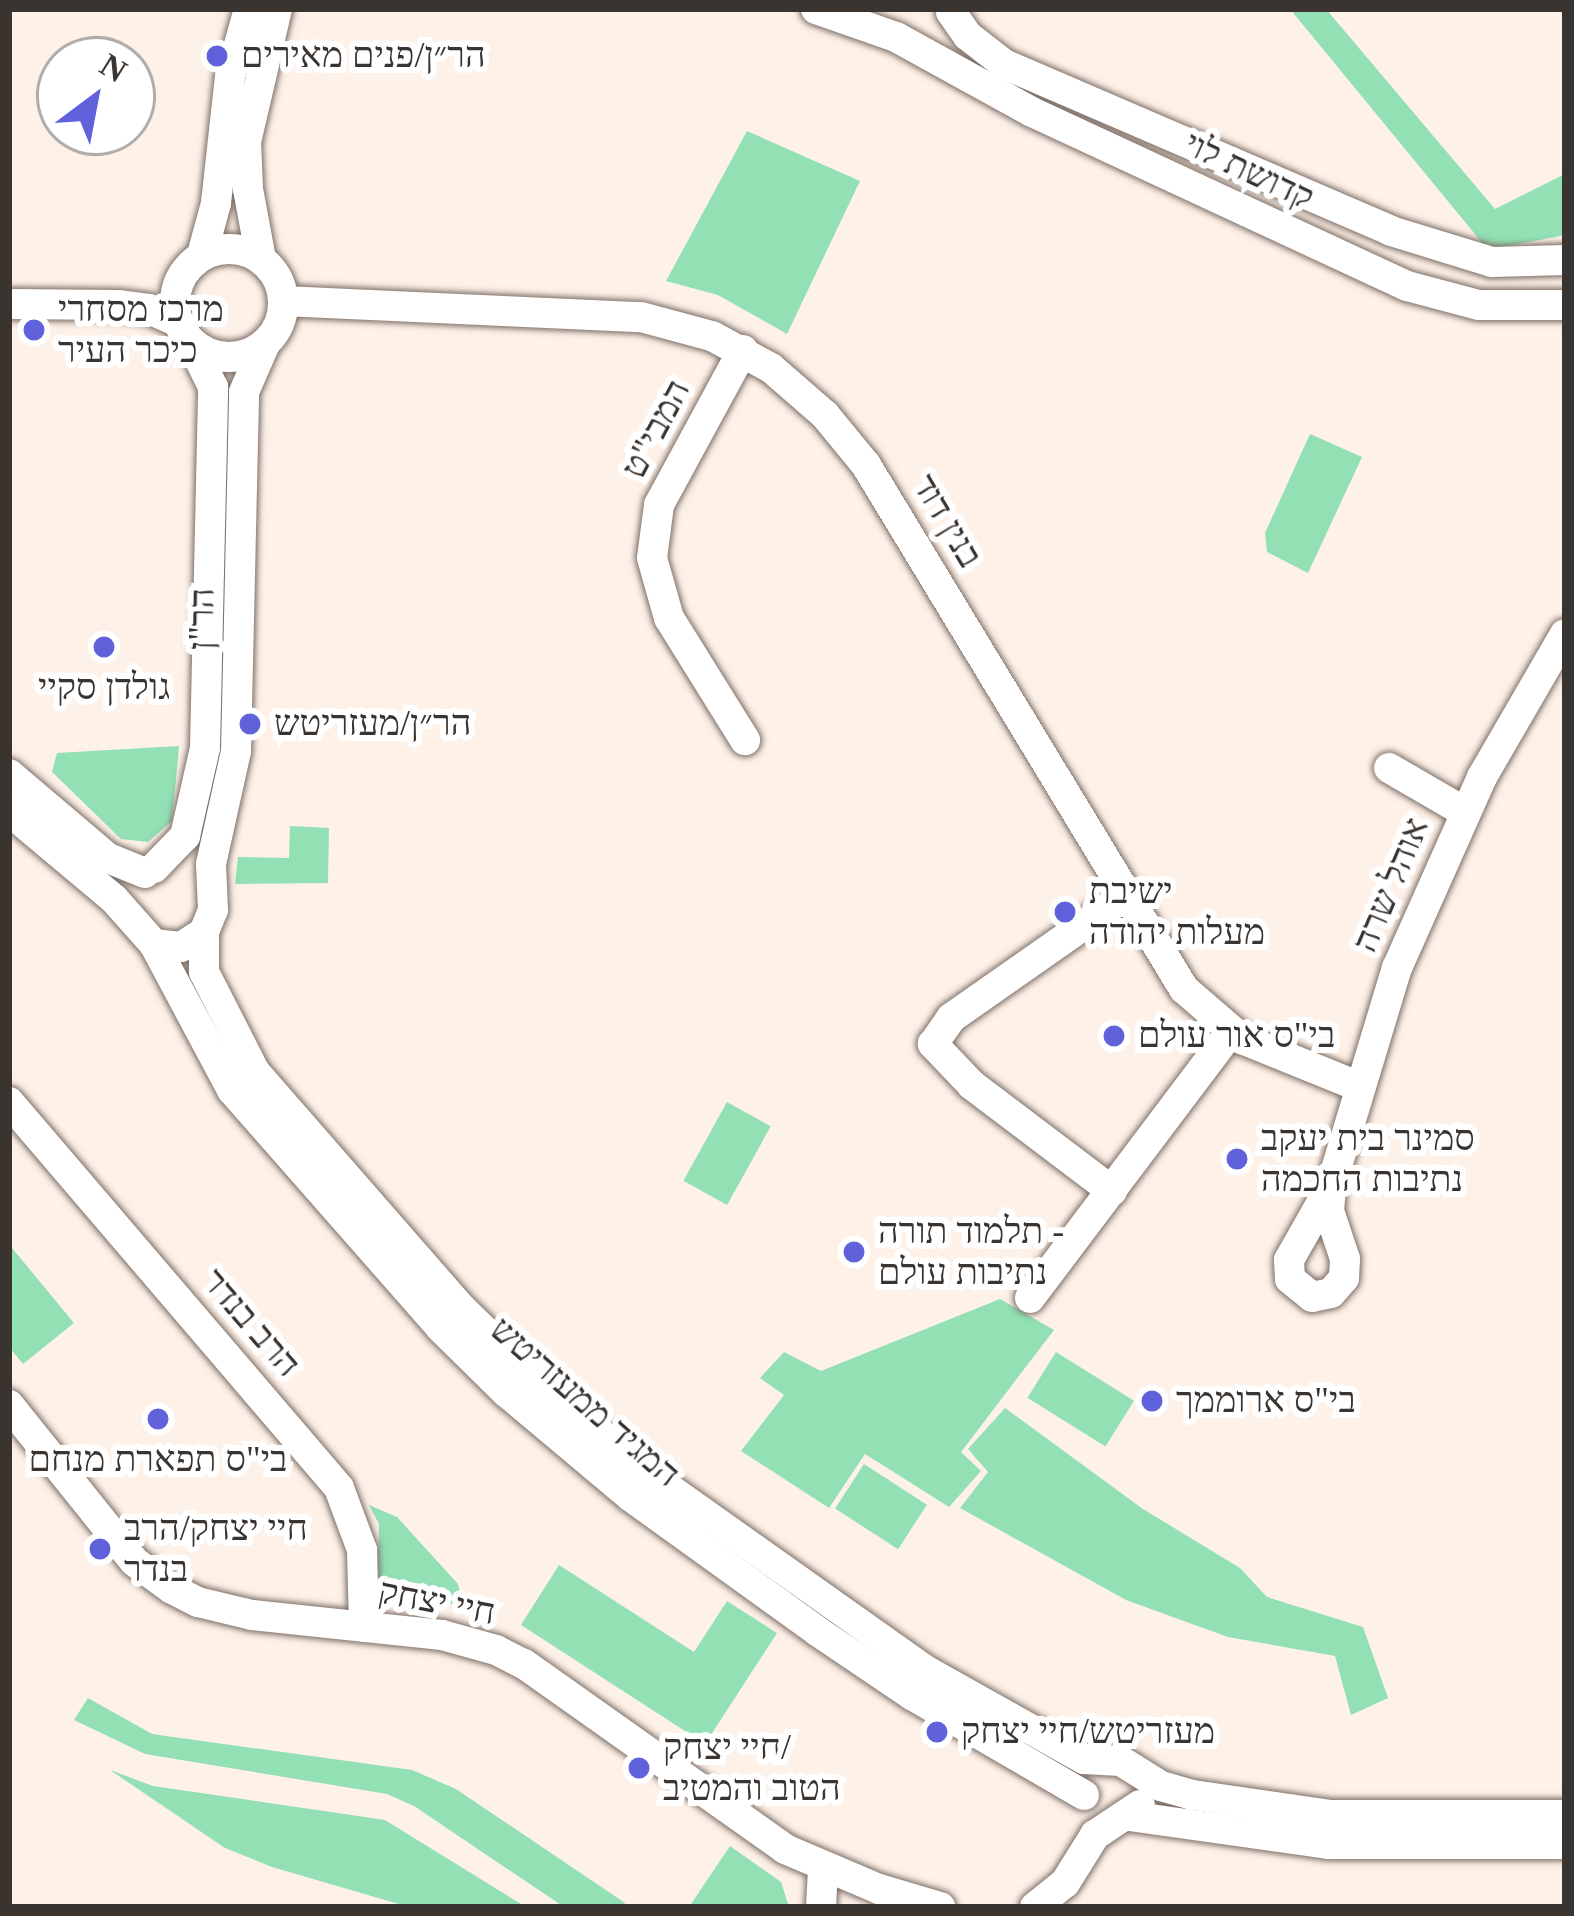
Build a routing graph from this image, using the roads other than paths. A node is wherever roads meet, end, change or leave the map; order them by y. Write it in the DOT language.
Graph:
graph roads {
  1 [pos="249,9"];
  2 [pos="278,9"];
  3 [pos="816,9"];
  4 [pos="950,11"];
  5 [pos="901,32"];
  6 [pos="202,255"];
  7 [pos="260,259"];
  8 [pos="1565,260"];
  9 [pos="177,284"];
  10 [pos="283,302"];
  11 [pos="9,304"];
  12 [pos="118,305"];
  13 [pos="1565,305"];
  14 [pos="184,332"];
  15 [pos="265,344"];
  16 [pos="743,350"];
  17 [pos="1565,634"];
  18 [pos="745,740"];
  19 [pos="1389,768"];
  20 [pos="9,774"];
  21 [pos="9,811"];
  22 [pos="1465,812"];
  23 [pos="149,871"];
  24 [pos="1124,897"];
  25 [pos="212,898"];
  26 [pos="204,932"];
  27 [pos="144,935"];
  28 [pos="1231,1031"];
  29 [pos="1358,1086"];
  30 [pos="9,1102"];
  31 [pos="1331,1186"];
  32 [pos="1112,1191"];
  33 [pos="1030,1298"];
  34 [pos="9,1405"];
  35 [pos="364,1628"];
  36 [pos="1124,1765"];
  37 [pos="1086,1800"];
  38 [pos="1565,1815"];
  39 [pos="1125,1817"];
  40 [pos="1565,1844"];
  41 [pos="1084,1851"];
  42 [pos="823,1868"];
  43 [pos="821,1907"];
  44 [pos="940,1907"];
  45 [pos="1035,1907"];
  1 -- 6 [label="street"];
  2 -- 7 [label="street"];
  3 -- 5 [label="street, קדושת לוי"];
  4 -- 5 [label="street"];
  4 -- 8 [label="street, קדושת לוי"];
  5 -- 13 [label="street, קדושת לוי"];
  6 -- 7 [label="street"];
  6 -- 9 [label="street"];
  7 -- 10 [label="street"];
  9 -- 12 [label="street"];
  9 -- 14 [label="street"];
  10 -- 15 [label="street"];
  10 -- 16 [label="street, בנין דוד"];
  11 -- 12 [label="street"];
  12 -- 14 [label="street"];
  14 -- 15 [label="street"];
  14 -- 23 [label="street, הר\"ן"];
  15 -- 25 [label="street, הר\"ן"];
  16 -- 18 [label="street, המבי\"ט"];
  16 -- 24 [label="street, בנין דוד"];
  17 -- 22 [label="street, אוהל שרה"];
  19 -- 22 [label="street"];
  20 -- 23 [label="street"];
  21 -- 27 [label="street, המגיד ממעזריטש"];
  22 -- 29 [label="street, אוהל שרה"];
  23 -- 25 [label="street"];
  23 -- 27 [label="street"];
  24 -- 28 [label="street, בנין דוד"];
  24 -- 32 [label="street"];
  25 -- 26 [label="street"];
  26 -- 27 [label="street"];
  26 -- 36 [label="street, המגיד ממעזריטש"];
  27 -- 37 [label="street, המגיד ממעזריטש"];
  28 -- 29 [label="street, בנין דוד"];
  28 -- 32 [label="street"];
  29 -- 31 [label="street, אוהל שרה"];
  30 -- 35 [label="street, הרב בנדר"];
  32 -- 33 [label="street"];
  34 -- 35 [label="street, חיי יצחק"];
  35 -- 42 [label="street, חיי יצחק"];
  36 -- 37 [label="street"];
  36 -- 38 [label="street, המגיד ממעזריטש"];
  36 -- 39 [label="street"];
  37 -- 39 [label="street"];
  37 -- 41 [label="street"];
  39 -- 40 [label="street"];
  39 -- 41 [label="street"];
  41 -- 45 [label="street"];
  42 -- 43 [label="street"];
  42 -- 44 [label="street, חיי יצחק"];
}
